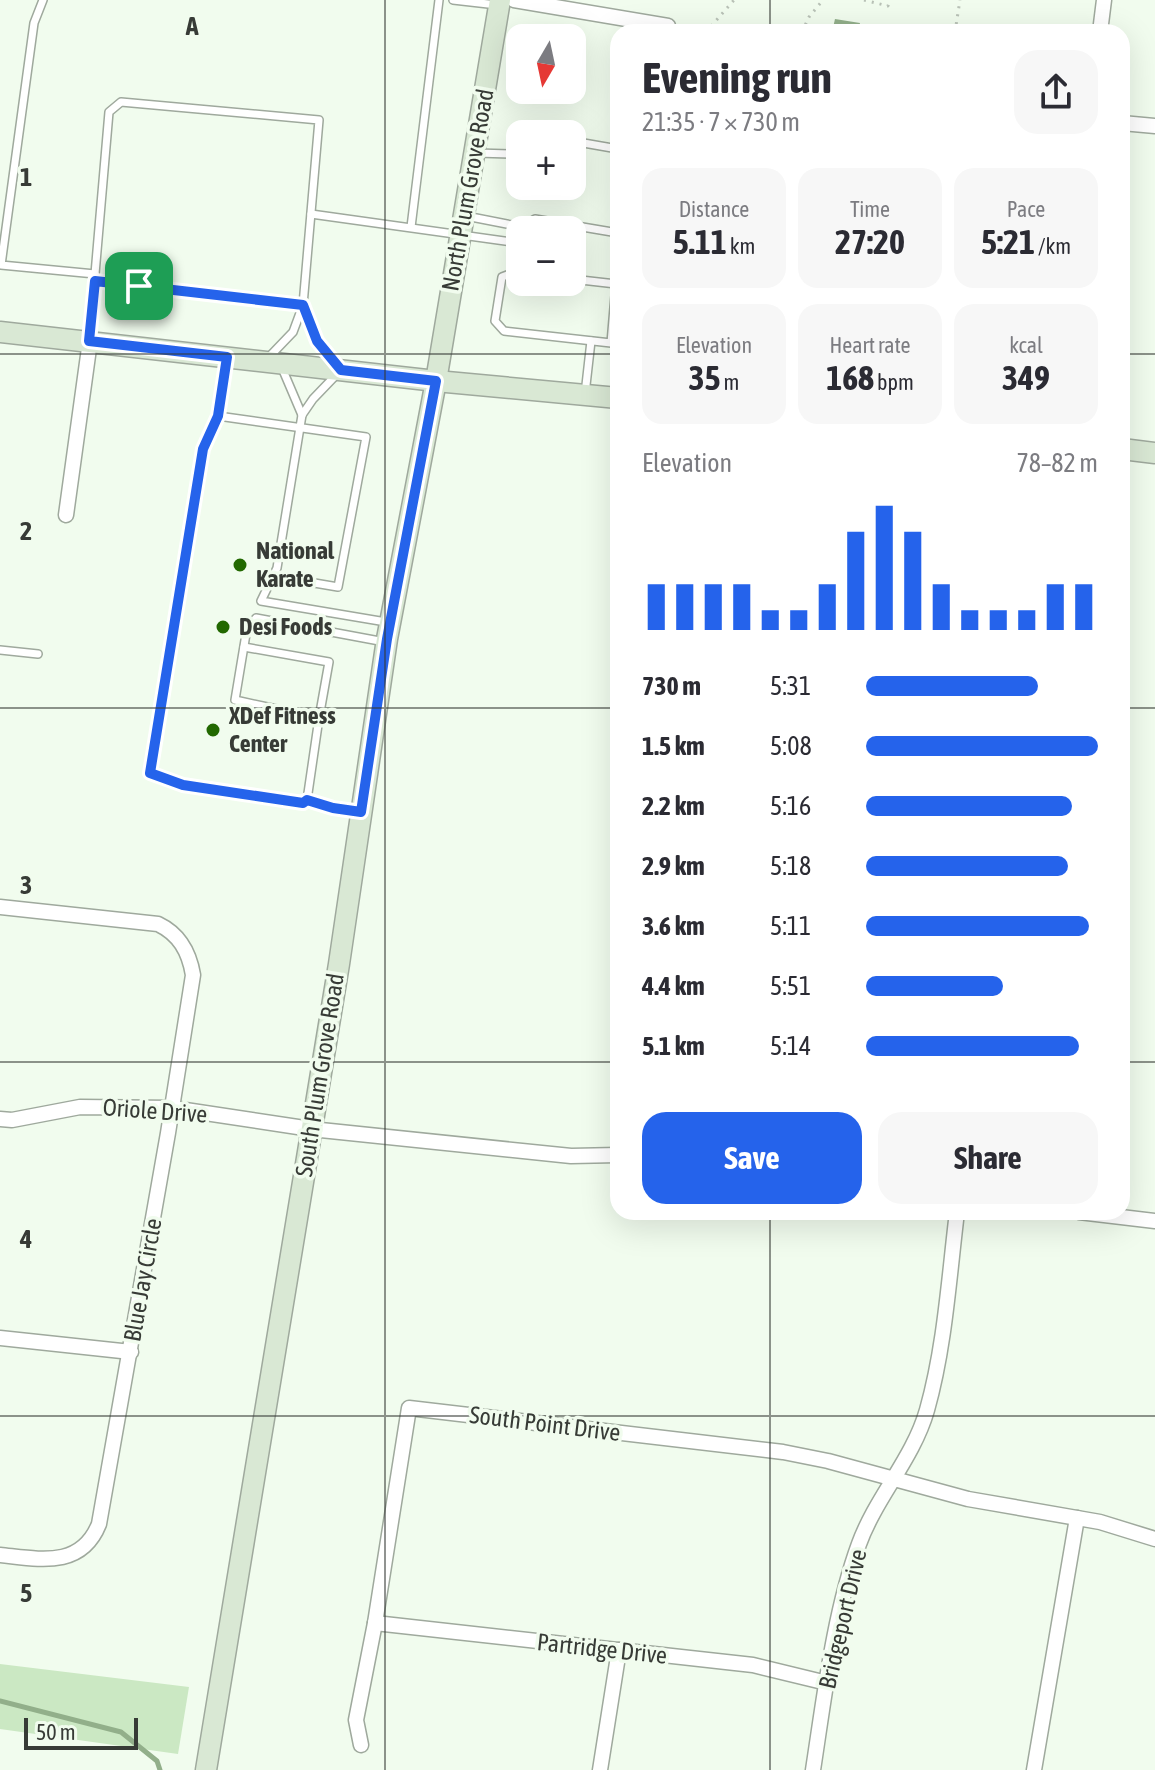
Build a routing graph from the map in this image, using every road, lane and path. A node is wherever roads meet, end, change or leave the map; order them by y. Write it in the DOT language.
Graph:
graph roads {
  1 [pos="43,0"];
  2 [pos="439,0"];
  3 [pos="453,0"];
  4 [pos="734,0"];
  5 [pos="823,0"];
  6 [pos="864,0"];
  7 [pos="889,0"];
  8 [pos="960,0"];
  9 [pos="1104,0"];
  10 [pos="504,2"];
  11 [pos="654,24"];
  12 [pos="713,24"];
  13 [pos="806,24"];
  14 [pos="956,24"];
  15 [pos="1101,24"];
  16 [pos="1130,124"];
  17 [pos="1155,126"];
  18 [pos="586,143"];
  19 [pos="610,148"];
  20 [pos="475,153"];
  21 [pos="506,154"];
  22 [pos="311,214"];
  23 [pos="463,225"];
  24 [pos="411,227"];
  25 [pos="506,227"];
  26 [pos="586,228"];
  27 [pos="610,232"];
  28 [pos="506,237"];
  29 [pos="0,265"];
  30 [pos="506,276"];
  31 [pos="95,278"];
  32 [pos="586,281"];
  33 [pos="610,283"];
  34 [pos="303,305"];
  35 [pos="0,332"];
  36 [pos="90,341"];
  37 [pos="591,341"];
  38 [pos="610,343"];
  39 [pos="227,357"];
  40 [pos="272,362"];
  41 [pos="341,370"];
  42 [pos="436,381"];
  43 [pos="585,395"];
  44 [pos="610,397"];
  45 [pos="302,415"];
  46 [pos="218,416"];
  47 [pos="300,426"];
  48 [pos="1130,450"];
  49 [pos="1155,453"];
  50 [pos="66,515"];
  51 [pos="273,576"];
  52 [pos="389,632"];
  53 [pos="244,647"];
  54 [pos="0,650"];
  55 [pos="38,654"];
  56 [pos="319,718"];
  57 [pos="307,800"];
  58 [pos="361,812"];
  59 [pos="0,907"];
  60 [pos="172,1108"];
  61 [pos="0,1119"];
  62 [pos="311,1129"];
  63 [pos="610,1155"];
  64 [pos="1130,1218"];
  65 [pos="956,1220"];
  66 [pos="1155,1221"];
  67 [pos="0,1338"];
  68 [pos="131,1352"];
  69 [pos="895,1478"];
  70 [pos="1077,1518"];
  71 [pos="1155,1539"];
  72 [pos="0,1555"];
  73 [pos="375,1623"];
  74 [pos="619,1650"];
  75 [pos="827,1683"];
  76 [pos="361,1745"];
  77 [pos="206,1770"];
  78 [pos="600,1770"];
  79 [pos="813,1770"];
  80 [pos="1034,1770"];
  1 -- 29 [label="lane"];
  2 -- 24 [label="lane"];
  3 -- 10 [label="lane"];
  4 -- 12 [label="path"];
  5 -- 13 [label="path"];
  6 -- 7 [label="path"];
  8 -- 14 [label="path"];
  9 -- 15 [label="street"];
  10 -- 11 [label="street"];
  10 -- 20 [label="street, North Plum Grove Road"];
  16 -- 17 [label="street"];
  18 -- 19 [label="lane"];
  20 -- 21 [label="lane"];
  20 -- 23 [label="street, North Plum Grove Road"];
  22 -- 24 [label="lane"];
  22 -- 31 [label="lane"];
  22 -- 34 [label="lane"];
  23 -- 24 [label="lane"];
  23 -- 25 [label="lane"];
  23 -- 28 [label="lane"];
  23 -- 42 [label="street, North Plum Grove Road"];
  26 -- 27 [label="lane"];
  29 -- 31 [label="lane"];
  30 -- 37 [label="lane"];
  31 -- 34 [label="lane"];
  31 -- 36 [label="lane"];
  32 -- 33 [label="lane"];
  34 -- 40 [label="lane"];
  34 -- 41 [label="lane"];
  35 -- 36 [label="street"];
  36 -- 39 [label="street"];
  36 -- 50 [label="street"];
  37 -- 38 [label="lane"];
  37 -- 43 [label="lane"];
  39 -- 40 [label="street"];
  39 -- 46 [label="lane"];
  40 -- 41 [label="street"];
  40 -- 45 [label="lane"];
  41 -- 42 [label="street"];
  41 -- 45 [label="lane"];
  42 -- 43 [label="street"];
  42 -- 52 [label="street, South Plum Grove Road"];
  43 -- 44 [label="street"];
  45 -- 47 [label="lane"];
  46 -- 47 [label="lane"];
  46 -- 57 [label="lane"];
  47 -- 51 [label="lane"];
  47 -- 51 [label="lane"];
  48 -- 49 [label="street"];
  51 -- 52 [label="lane"];
  52 -- 53 [label="lane"];
  52 -- 58 [label="street, South Plum Grove Road"];
  53 -- 56 [label="lane"];
  53 -- 56 [label="lane"];
  54 -- 55 [label="lane"];
  56 -- 57 [label="lane"];
  57 -- 58 [label="lane"];
  58 -- 62 [label="street, South Plum Grove Road"];
  59 -- 60 [label="street, Blue Jay Circle"];
  60 -- 61 [label="street, Oriole Drive"];
  60 -- 62 [label="street, Oriole Drive"];
  60 -- 68 [label="street, Blue Jay Circle"];
  62 -- 63 [label="street, Oriole Drive"];
  62 -- 77 [label="street, South Plum Grove Road"];
  64 -- 66 [label="street"];
  65 -- 69 [label="street, Bridgeport Drive"];
  67 -- 68 [label="street"];
  68 -- 72 [label="street, Blue Jay Circle"];
  69 -- 70 [label="street"];
  69 -- 73 [label="street, South Point Drive"];
  69 -- 75 [label="street, Bridgeport Drive"];
  70 -- 71 [label="street"];
  70 -- 80 [label="street"];
  73 -- 74 [label="street, Partridge Drive"];
  73 -- 76 [label="street"];
  74 -- 75 [label="street, Partridge Drive"];
  74 -- 78 [label="street"];
  75 -- 79 [label="street, Bridgeport Drive"];
}
